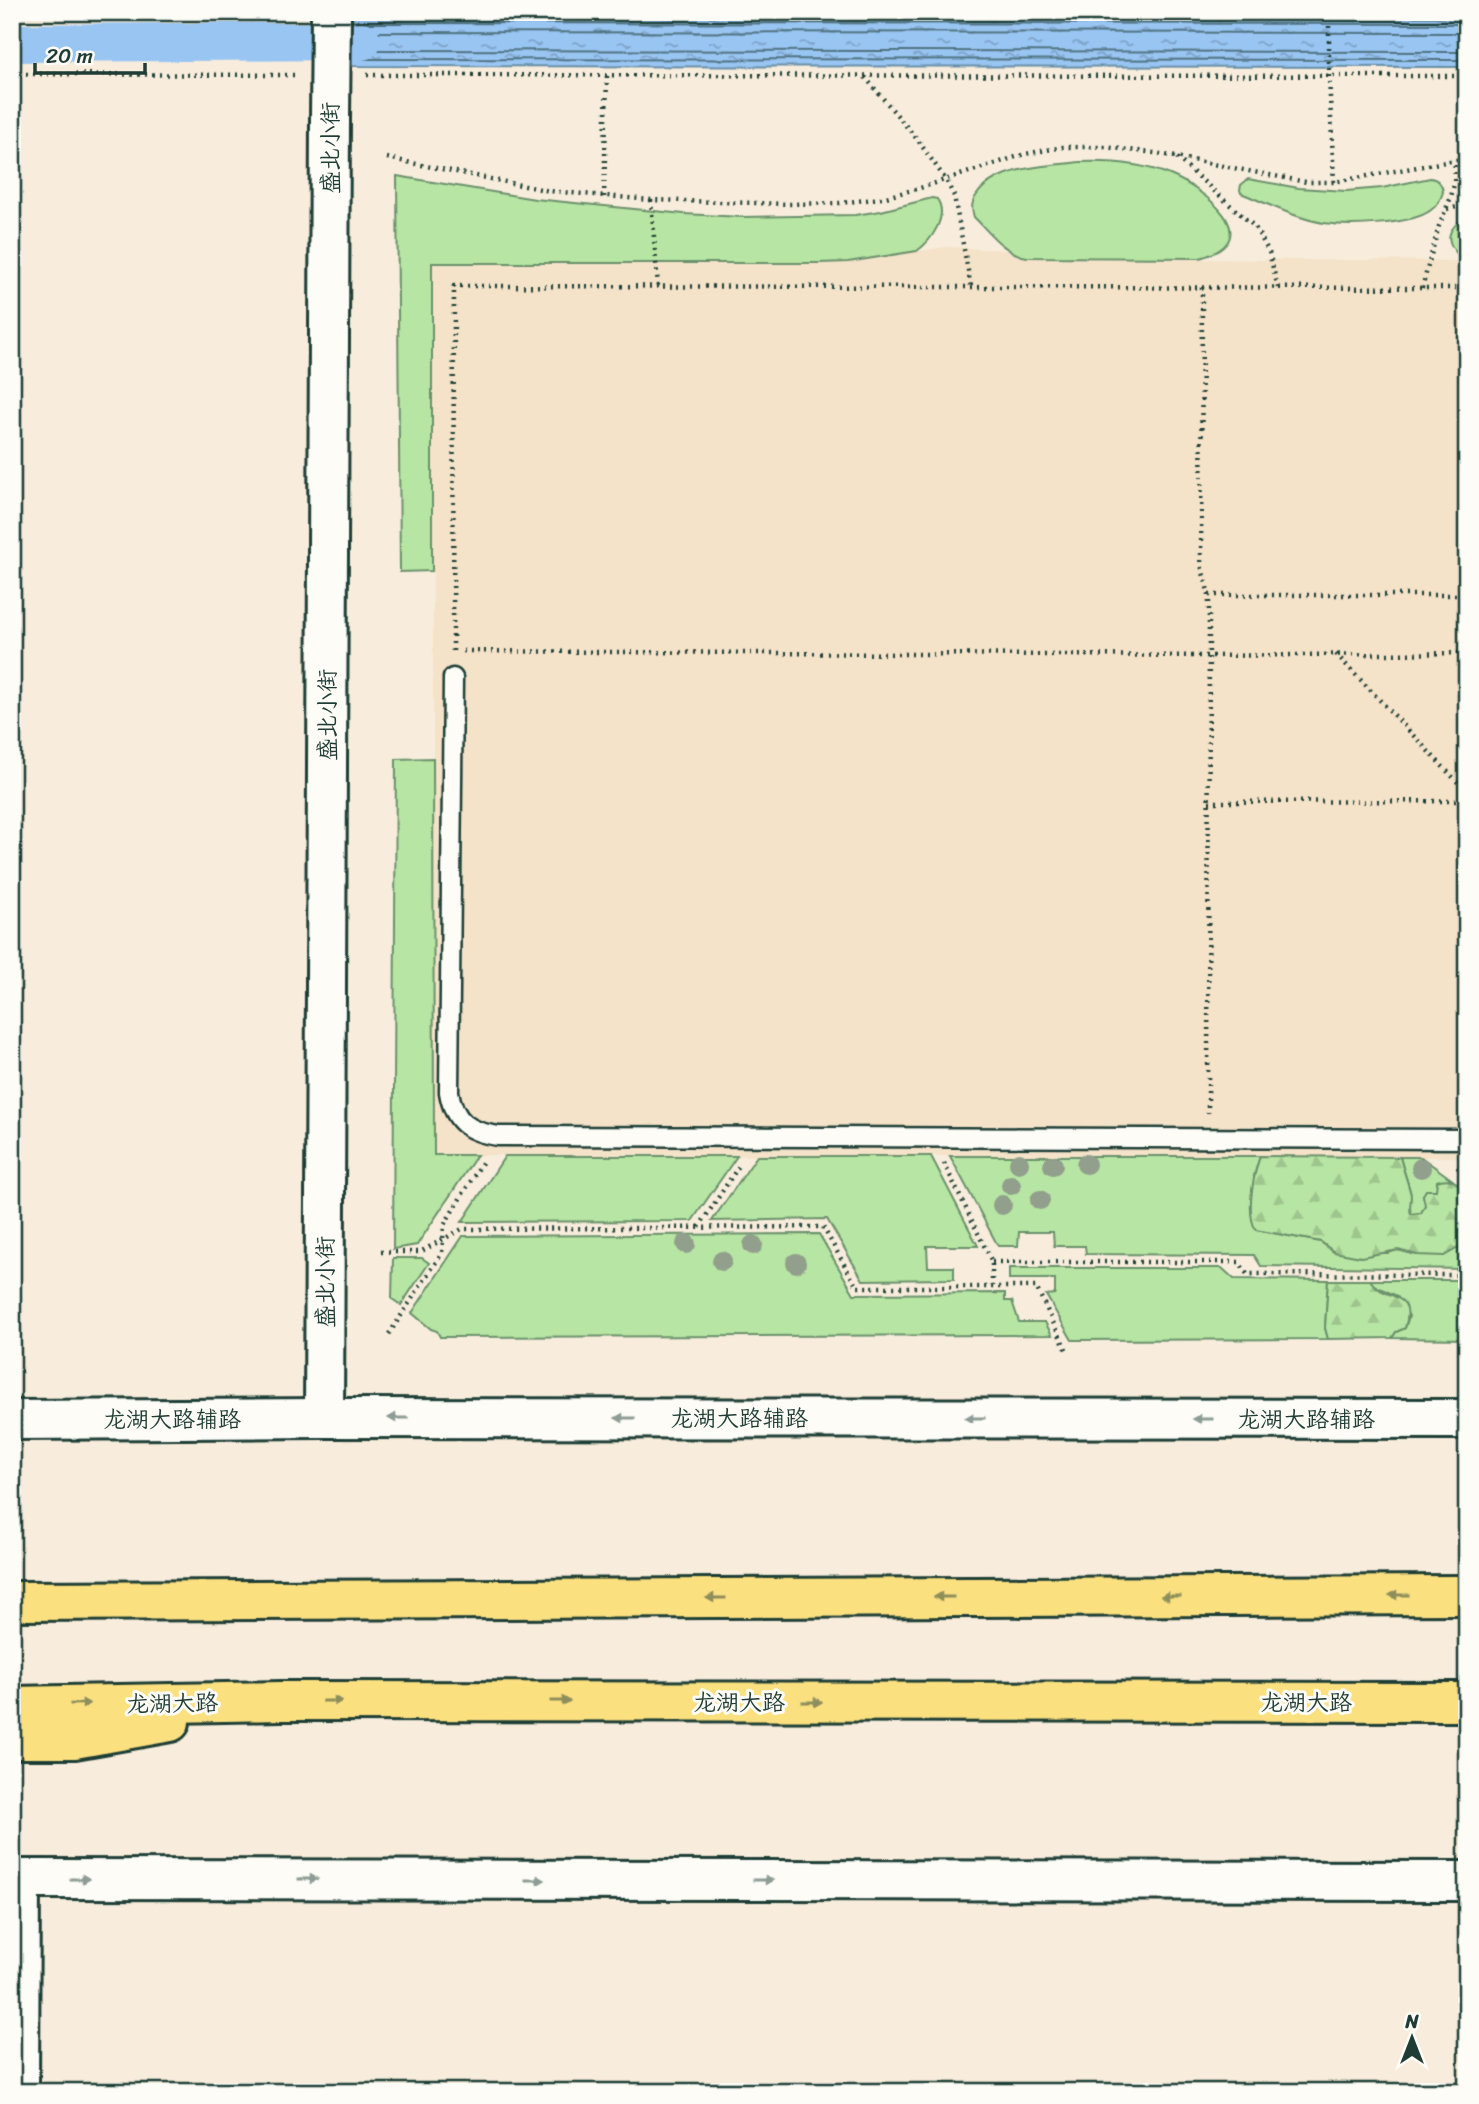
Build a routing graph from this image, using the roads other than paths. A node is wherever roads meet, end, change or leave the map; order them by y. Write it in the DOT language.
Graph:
graph roads {
  1 [pos="331,12"];
  2 [pos="453,678"];
  3 [pos="1467,1139"];
  4 [pos="324,1418"];
  5 [pos="1467,1419"];
  6 [pos="12,1420"];
  7 [pos="1467,1595"];
  8 [pos="12,1601"];
  9 [pos="281,1701"];
  10 [pos="1467,1702"];
  11 [pos="12,1706"];
  12 [pos="12,1739"];
  13 [pos="16,1879"];
  14 [pos="1467,1881"];
  15 [pos="19,2092"];
  1 -- 4 [label="main road, 盛北小街, bridge"];
  2 -- 3 [label="lane"];
  5 -- 4 [label="main road, 龙湖大路辅路, one-way"];
  4 -- 6 [label="main road, 龙湖大路辅路"];
  7 -- 8 [label="highway, one-way"];
  9 -- 10 [label="highway, 龙湖大路, one-way"];
  11 -- 9 [label="highway, 龙湖大路, one-way"];
  9 -- 12 [label="highway"];
  13 -- 14 [label="main road, one-way"];
  13 -- 15 [label="main road"];
}
